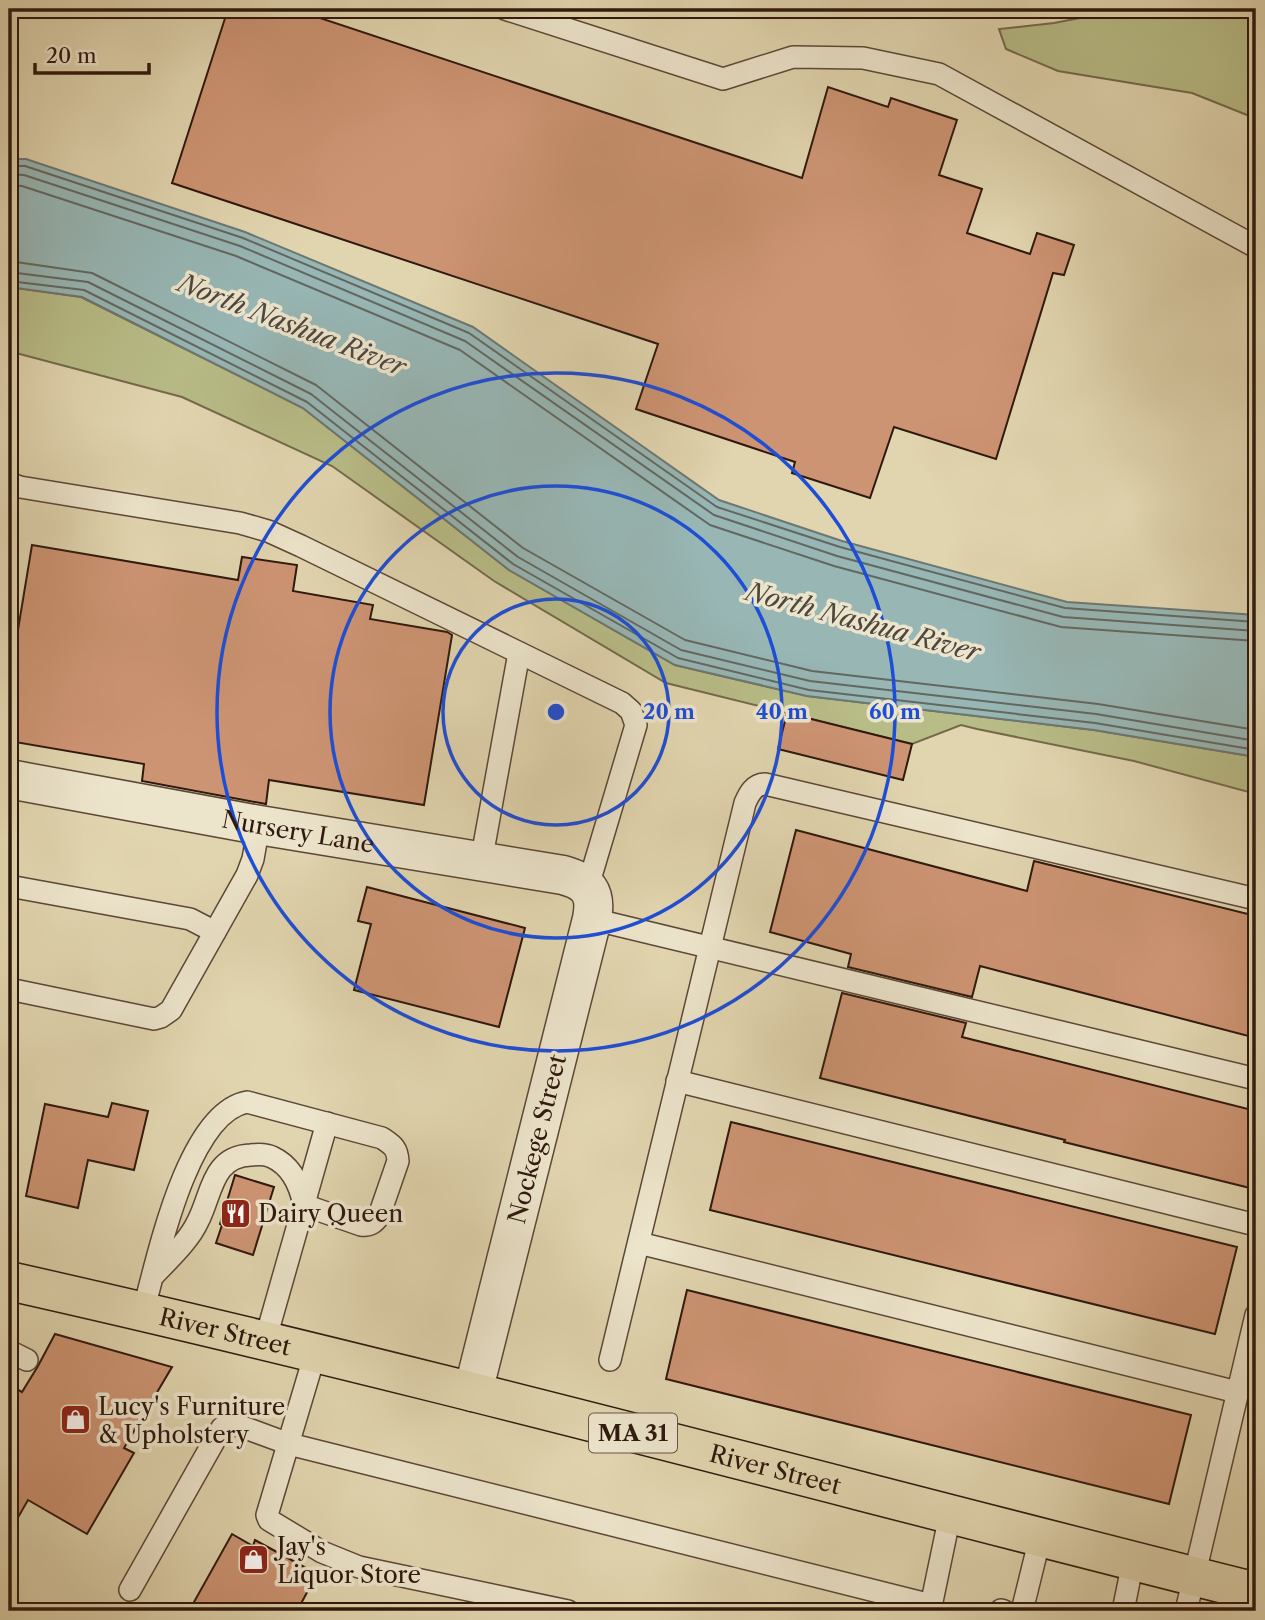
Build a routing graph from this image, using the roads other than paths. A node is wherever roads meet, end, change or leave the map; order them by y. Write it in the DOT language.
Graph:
graph roads {
  1 [pos="505,9"];
  2 [pos="1256,247"];
  3 [pos="9,483"];
  4 [pos="519,653"];
  5 [pos="9,779"];
  6 [pos="259,825"];
  7 [pos="481,862"];
  8 [pos="9,886"];
  9 [pos="1256,899"];
  10 [pos="590,903"];
  11 [pos="215,932"];
  12 [pos="710,947"];
  13 [pos="9,989"];
  14 [pos="1256,1079"];
  15 [pos="677,1081"];
  16 [pos="327,1123"];
  17 [pos="303,1205"];
  18 [pos="1256,1225"];
  19 [pos="639,1243"];
  20 [pos="153,1276"];
  21 [pos="9,1281"];
  22 [pos="143,1312"];
  23 [pos="1256,1315"];
  24 [pos="265,1341"];
  25 [pos="315,1354"];
  26 [pos="610,1360"];
  27 [pos="473,1392"];
  28 [pos="1237,1392"];
  29 [pos="289,1444"];
  30 [pos="950,1515"];
  31 [pos="1040,1538"];
  32 [pos="1133,1562"];
  33 [pos="130,1590"];
  34 [pos="1256,1592"];
  35 [pos="1190,1594"];
  36 [pos="930,1608"];
  37 [pos="568,1611"];
  38 [pos="1022,1611"];
  39 [pos="1123,1611"];
  1 -- 2 [label="lane"];
  3 -- 4 [label="lane"];
  4 -- 7 [label="lane"];
  4 -- 10 [label="lane"];
  5 -- 6 [label="street, Nursery Lane"];
  6 -- 7 [label="street, Nursery Lane"];
  6 -- 11 [label="lane"];
  7 -- 10 [label="street, Nursery Lane"];
  8 -- 11 [label="lane"];
  9 -- 12 [label="lane"];
  10 -- 12 [label="lane"];
  10 -- 27 [label="street, Nockege Street"];
  11 -- 13 [label="lane"];
  12 -- 14 [label="lane"];
  12 -- 15 [label="lane"];
  15 -- 18 [label="lane"];
  15 -- 19 [label="lane"];
  16 -- 17 [label="lane"];
  16 -- 17 [label="lane"];
  16 -- 20 [label="lane"];
  17 -- 20 [label="lane"];
  17 -- 24 [label="lane"];
  19 -- 26 [label="lane"];
  19 -- 28 [label="lane"];
  20 -- 22 [label="lane"];
  21 -- 22 [label="highway, River Street / MA 31"];
  22 -- 24 [label="highway, River Street / MA 31"];
  23 -- 28 [label="lane"];
  24 -- 25 [label="highway, River Street / MA 31"];
  25 -- 27 [label="highway, River Street / MA 31"];
  25 -- 29 [label="lane"];
  27 -- 30 [label="highway, River Street / MA 31"];
  28 -- 35 [label="lane"];
  29 -- 33 [label="lane"];
  29 -- 36 [label="lane"];
  29 -- 37 [label="lane"];
  30 -- 31 [label="highway, River Street / MA 31"];
  30 -- 36 [label="lane"];
  31 -- 32 [label="highway, River Street / MA 31"];
  31 -- 38 [label="lane"];
  32 -- 35 [label="highway, River Street / MA 31"];
  32 -- 39 [label="lane"];
  34 -- 35 [label="highway, River Street / MA 31"];
}
